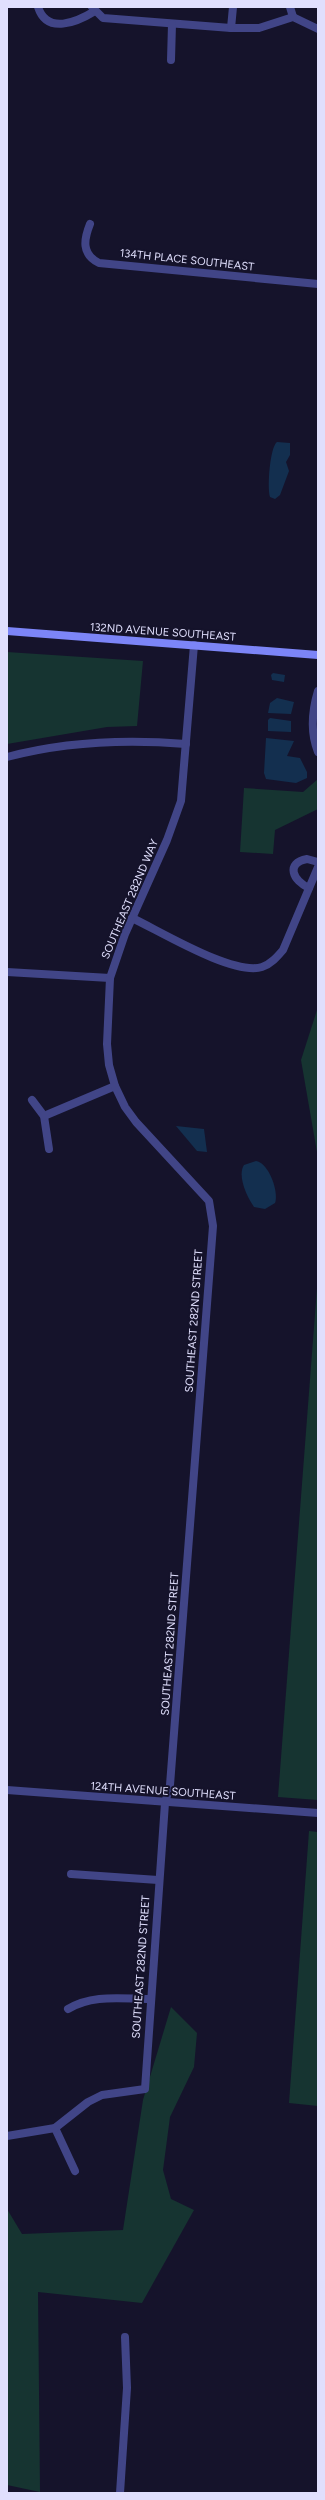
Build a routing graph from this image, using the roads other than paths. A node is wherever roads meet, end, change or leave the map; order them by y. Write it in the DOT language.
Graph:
graph roads {
  1 [pos="38,7"];
  2 [pos="233,7"];
  3 [pos="290,7"];
  4 [pos="93,9"];
  5 [pos="293,17"];
  6 [pos="172,24"];
  7 [pos="231,28"];
  8 [pos="318,29"];
  9 [pos="171,60"];
  10 [pos="90,224"];
  11 [pos="318,284"];
  12 [pos="7,631"];
  13 [pos="194,645"];
  14 [pos="318,654"];
  15 [pos="318,691"];
  16 [pos="186,744"];
  17 [pos="318,752"];
  18 [pos="7,756"];
  19 [pos="318,862"];
  20 [pos="318,867"];
  21 [pos="309,888"];
  22 [pos="132,918"];
  23 [pos="7,972"];
  24 [pos="110,978"];
  25 [pos="115,1086"];
  26 [pos="32,1100"];
  27 [pos="44,1116"];
  28 [pos="49,1150"];
  29 [pos="209,1201"];
  30 [pos="7,1790"];
  31 [pos="165,1803"];
  32 [pos="318,1813"];
  33 [pos="71,1874"];
  34 [pos="158,1880"];
  35 [pos="150,1999"];
  36 [pos="68,2009"];
  37 [pos="55,2128"];
  38 [pos="7,2136"];
  39 [pos="75,2171"];
  40 [pos="125,2337"];
  41 [pos="120,2493"];
  1 -- 4 [label="street"];
  2 -- 7 [label="street"];
  3 -- 5 [label="street"];
  4 -- 6 [label="street"];
  5 -- 7 [label="street"];
  5 -- 8 [label="street"];
  6 -- 7 [label="street"];
  6 -- 9 [label="street"];
  10 -- 11 [label="street, 134TH PLACE SOUTHEAST"];
  12 -- 13 [label="main road, 132ND AVENUE SOUTHEAST"];
  13 -- 14 [label="main road, 132ND AVENUE SOUTHEAST"];
  13 -- 16 [label="street, SOUTHEAST 282ND WAY"];
  15 -- 17 [label="street"];
  16 -- 18 [label="street"];
  16 -- 22 [label="street, SOUTHEAST 282ND WAY"];
  19 -- 21 [label="street"];
  20 -- 21 [label="street"];
  21 -- 22 [label="street"];
  22 -- 24 [label="street, SOUTHEAST 282ND WAY"];
  23 -- 24 [label="street"];
  24 -- 25 [label="street, SOUTHEAST 282ND WAY"];
  25 -- 27 [label="street"];
  25 -- 29 [label="street, SOUTHEAST 282ND WAY"];
  26 -- 27 [label="street"];
  27 -- 28 [label="street"];
  29 -- 31 [label="street, SOUTHEAST 282ND STREET"];
  30 -- 31 [label="street, 124TH AVENUE SOUTHEAST"];
  31 -- 32 [label="street, 124TH AVENUE SOUTHEAST"];
  31 -- 34 [label="street, SOUTHEAST 282ND STREET"];
  33 -- 34 [label="street"];
  34 -- 35 [label="street, SOUTHEAST 282ND STREET"];
  35 -- 36 [label="street"];
  35 -- 37 [label="street, SOUTHEAST 282ND STREET"];
  37 -- 38 [label="street"];
  37 -- 39 [label="street"];
  40 -- 41 [label="street"];
}
